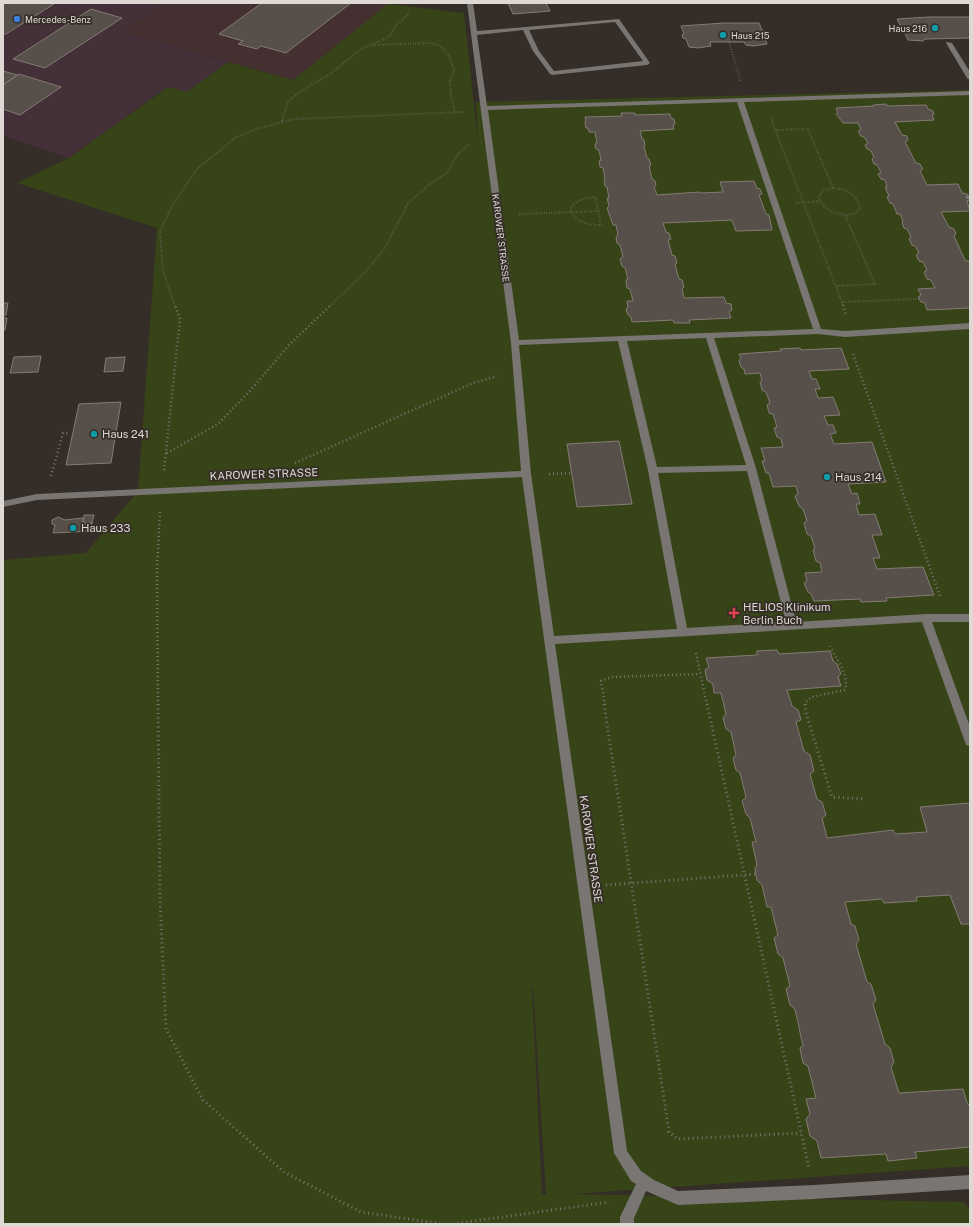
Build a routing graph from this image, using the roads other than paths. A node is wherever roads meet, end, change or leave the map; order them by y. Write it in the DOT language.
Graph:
graph roads {
  1 [pos="470,3"];
  2 [pos="525,28"];
  3 [pos="474,33"];
  4 [pos="949,43"];
  5 [pos="970,78"];
  6 [pos="970,93"];
  7 [pos="744,101"];
  8 [pos="484,110"];
  9 [pos="970,326"];
  10 [pos="818,331"];
  11 [pos="709,335"];
  12 [pos="622,338"];
  13 [pos="515,342"];
  14 [pos="751,468"];
  15 [pos="653,470"];
  16 [pos="526,474"];
  17 [pos="3,504"];
  18 [pos="926,618"];
  19 [pos="970,618"];
  20 [pos="792,626"];
  21 [pos="687,632"];
  22 [pos="550,640"];
  23 [pos="970,742"];
  24 [pos="644,1181"];
  25 [pos="970,1182"];
  26 [pos="627,1224"];
  1 -- 3 [label="lane, KAROWER STRASSE"];
  2 -- 2 [label="lane"];
  2 -- 3 [label="lane"];
  3 -- 8 [label="lane, KAROWER STRASSE"];
  4 -- 5 [label="lane"];
  6 -- 7 [label="lane"];
  7 -- 8 [label="lane"];
  7 -- 10 [label="lane"];
  8 -- 13 [label="lane, KAROWER STRASSE"];
  9 -- 10 [label="lane"];
  10 -- 11 [label="lane"];
  11 -- 12 [label="lane"];
  11 -- 14 [label="lane"];
  12 -- 13 [label="lane"];
  12 -- 15 [label="lane"];
  13 -- 16 [label="lane, KAROWER STRASSE"];
  14 -- 15 [label="lane"];
  14 -- 20 [label="lane"];
  15 -- 21 [label="lane"];
  16 -- 17 [label="lane, KAROWER STRASSE"];
  16 -- 22 [label="lane, KAROWER STRASSE"];
  18 -- 19 [label="lane"];
  18 -- 20 [label="lane"];
  18 -- 23 [label="lane"];
  20 -- 21 [label="lane"];
  21 -- 22 [label="lane"];
  22 -- 24 [label="lane, KAROWER STRASSE"];
  24 -- 25 [label="lane, KAROWER STRASSE"];
  24 -- 26 [label="lane"];
}
